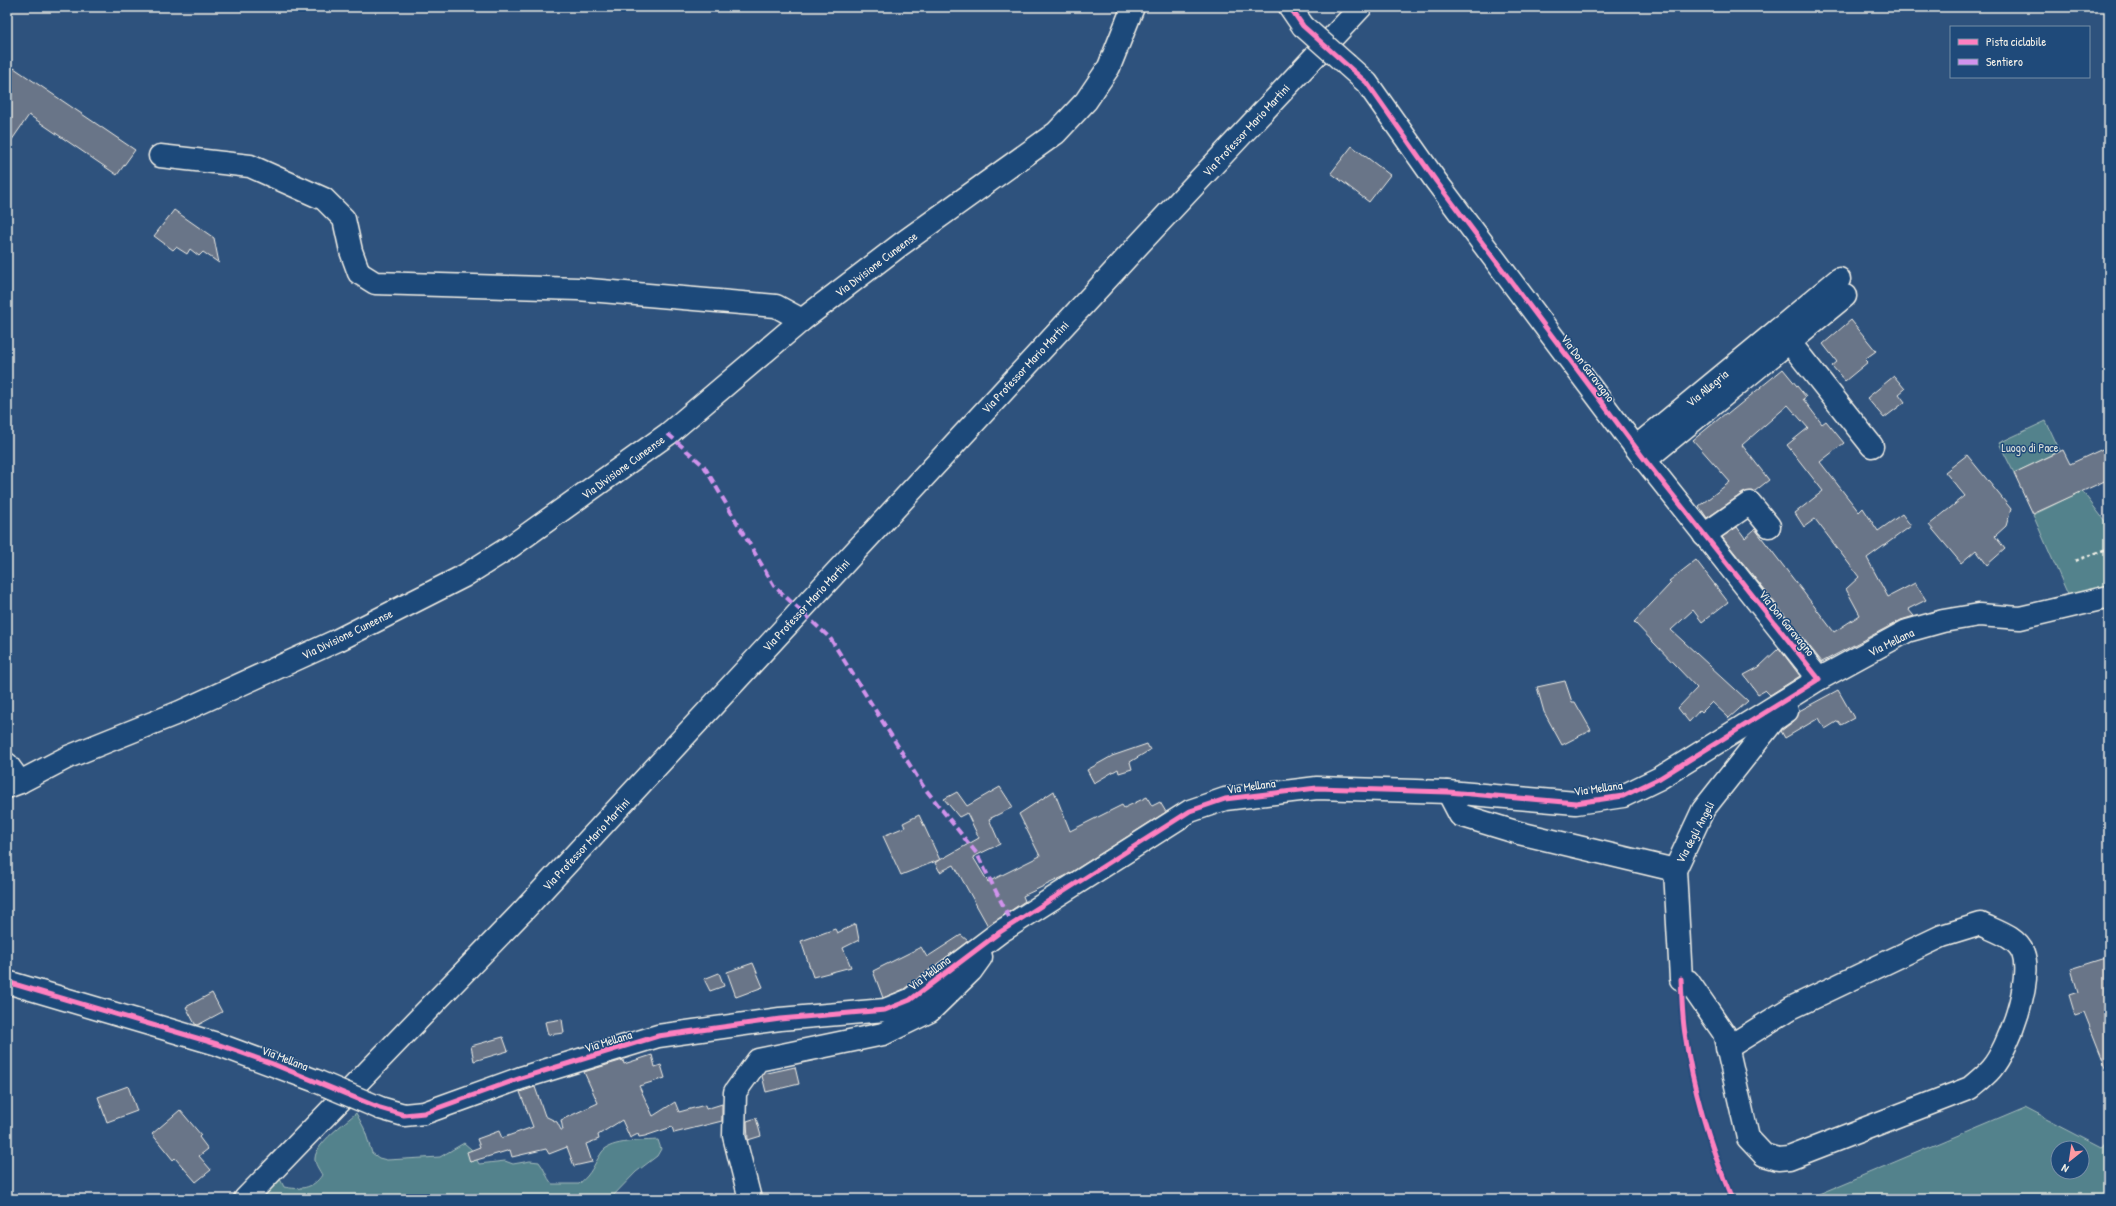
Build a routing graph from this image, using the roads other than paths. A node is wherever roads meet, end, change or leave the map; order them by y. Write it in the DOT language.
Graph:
graph roads {
  1 [pos="1133,7"];
  2 [pos="1290,7"];
  3 [pos="1361,7"];
  4 [pos="160,156"];
  5 [pos="1842,288"];
  6 [pos="802,320"];
  7 [pos="1784,335"];
  8 [pos="1872,446"];
  9 [pos="1640,454"];
  10 [pos="1769,526"];
  11 [pos="1704,535"];
  12 [pos="2109,597"];
  13 [pos="1819,679"];
  14 [pos="7,764"];
  15 [pos="14,784"];
  16 [pos="1448,792"];
  17 [pos="1675,870"];
  18 [pos="1000,932"];
  19 [pos="7,982"];
  20 [pos="1727,1048"];
  21 [pos="245,1199"];
  22 [pos="750,1199"];
  1 -- 6 [label="street, Via Divisione Cuneense"];
  2 -- 9 [label="street, Via Don Garavagno, bridge"];
  3 -- 21 [label="street, Via Professor Mario Martini"];
  4 -- 6 [label="street"];
  5 -- 7 [label="street, Via Allegria"];
  6 -- 15 [label="street, Via Divisione Cuneense"];
  7 -- 8 [label="street"];
  7 -- 9 [label="street, Via Allegria"];
  9 -- 11 [label="street, Via Don Garavagno"];
  10 -- 11 [label="street"];
  11 -- 13 [label="street, Via Don Garavagno"];
  12 -- 13 [label="street, Via Mellana"];
  13 -- 16 [label="street, Via Mellana"];
  13 -- 17 [label="street, Via degli Angeli"];
  14 -- 15 [label="street"];
  16 -- 17 [label="street"];
  16 -- 18 [label="street, Via Mellana"];
  17 -- 20 [label="street, Via degli Angeli"];
  18 -- 19 [label="street, Via Mellana, bridge"];
  18 -- 22 [label="street"];
  20 -- 20 [label="street"];
}
